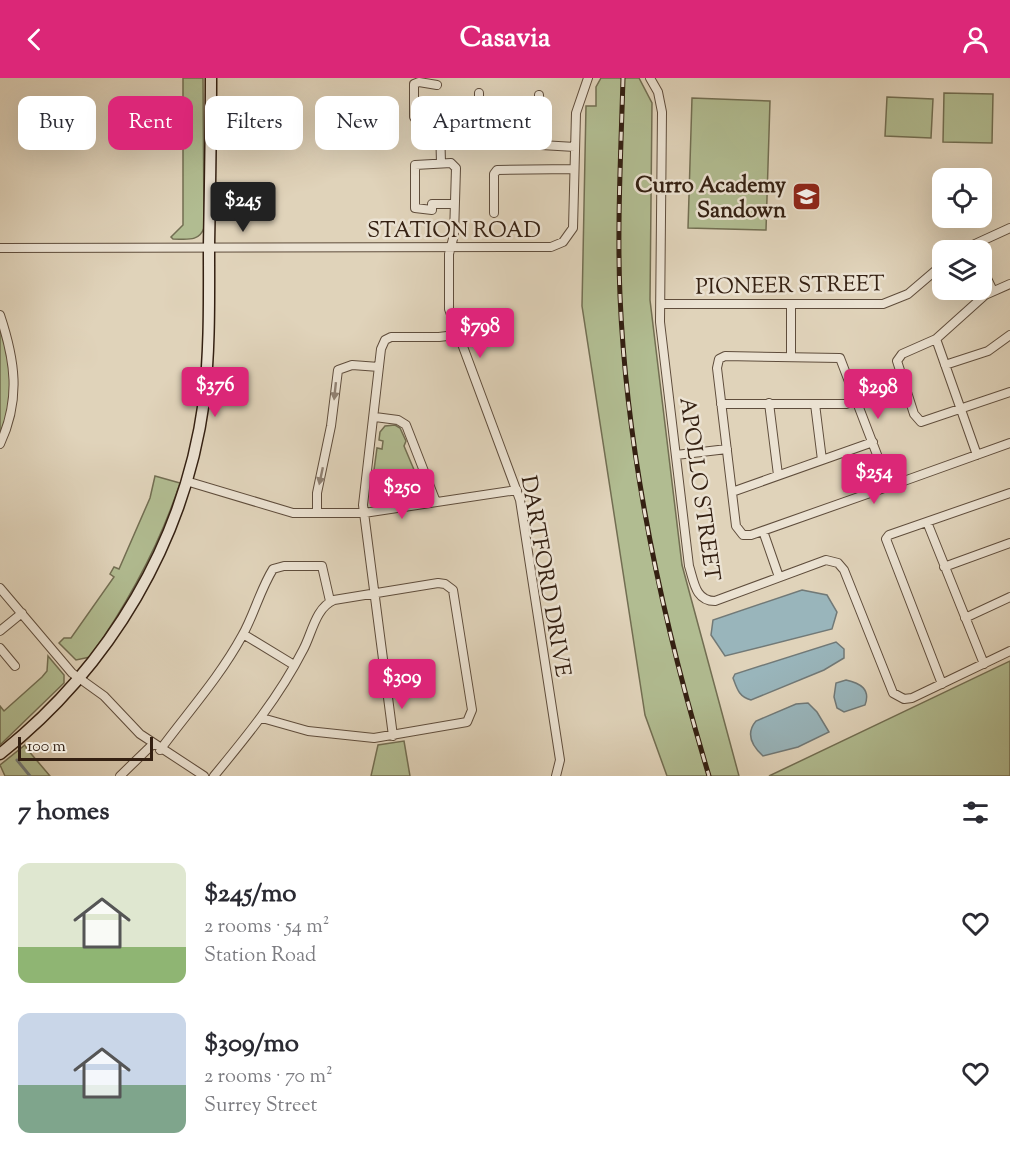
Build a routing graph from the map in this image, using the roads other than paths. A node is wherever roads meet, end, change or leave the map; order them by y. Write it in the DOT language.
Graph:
graph roads {
  1 [pos="211,78"];
  2 [pos="588,78"];
  3 [pos="650,78"];
  4 [pos="437,85"];
  5 [pos="480,93"];
  6 [pos="480,96"];
  7 [pos="552,147"];
  8 [pos="575,147"];
  9 [pos="441,163"];
  10 [pos="574,169"];
  11 [pos="454,204"];
  12 [pos="494,213"];
  13 [pos="1010,228"];
  14 [pos="988,240"];
  15 [pos="209,247"];
  16 [pos="452,247"];
  17 [pos="0,248"];
  18 [pos="932,274"];
  19 [pos="1010,284"];
  20 [pos="993,291"];
  21 [pos="661,304"];
  22 [pos="792,305"];
  23 [pos="0,315"];
  24 [pos="486,331"];
  25 [pos="457,335"];
  26 [pos="1010,335"];
  27 [pos="936,339"];
  28 [pos="791,356"];
  29 [pos="945,365"];
  30 [pos="379,368"];
  31 [pos="1010,392"];
  32 [pos="857,400"];
  33 [pos="769,403"];
  34 [pos="721,404"];
  35 [pos="815,404"];
  36 [pos="961,409"];
  37 [pos="375,417"];
  38 [pos="873,442"];
  39 [pos="1010,443"];
  40 [pos="0,444"];
  41 [pos="727,449"];
  42 [pos="676,455"];
  43 [pos="977,455"];
  44 [pos="822,460"];
  45 [pos="778,475"];
  46 [pos="186,481"];
  47 [pos="889,486"];
  48 [pos="517,490"];
  49 [pos="732,492"];
  50 [pos="1010,493"];
  51 [pos="436,502"];
  52 [pos="317,513"];
  53 [pos="364,513"];
  54 [pos="927,522"];
  55 [pos="763,531"];
  56 [pos="1010,543"];
  57 [pos="944,567"];
  58 [pos="779,577"];
  59 [pos="0,588"];
  60 [pos="372,593"];
  61 [pos="1010,597"];
  62 [pos="330,601"];
  63 [pos="22,614"];
  64 [pos="965,618"];
  65 [pos="0,631"];
  66 [pos="243,634"];
  67 [pos="0,648"];
  68 [pos="1010,651"];
  69 [pos="984,664"];
  70 [pos="15,666"];
  71 [pos="294,666"];
  72 [pos="79,677"];
  73 [pos="942,684"];
  74 [pos="262,718"];
  75 [pos="393,736"];
  76 [pos="157,747"];
  77 [pos="0,754"];
  78 [pos="120,776"];
  79 [pos="204,776"];
  80 [pos="214,776"];
  81 [pos="556,776"];
  1 -- 15 [label="street"];
  2 -- 8 [label="street, STATION ROAD"];
  3 -- 21 [label="street, APOLLO STREET"];
  4 -- 9 [label="street"];
  5 -- 6 [label="street"];
  7 -- 8 [label="street"];
  8 -- 10 [label="street, STATION ROAD"];
  9 -- 11 [label="street, DARTFORD DRIVE"];
  9 -- 11 [label="street"];
  10 -- 12 [label="street"];
  10 -- 16 [label="street, STATION ROAD"];
  11 -- 16 [label="street, DARTFORD DRIVE"];
  13 -- 14 [label="street"];
  15 -- 16 [label="street, STATION ROAD"];
  15 -- 17 [label="street, STATION ROAD"];
  15 -- 46 [label="street"];
  16 -- 25 [label="street, DARTFORD DRIVE"];
  18 -- 22 [label="street, PIONEER STREET"];
  19 -- 20 [label="street"];
  20 -- 27 [label="street"];
  21 -- 22 [label="street, PIONEER STREET"];
  21 -- 42 [label="street, APOLLO STREET"];
  22 -- 28 [label="street"];
  23 -- 40 [label="street"];
  24 -- 25 [label="street"];
  25 -- 30 [label="street"];
  25 -- 48 [label="street, DARTFORD DRIVE"];
  26 -- 29 [label="street"];
  27 -- 29 [label="street"];
  27 -- 36 [label="street"];
  28 -- 32 [label="street"];
  28 -- 34 [label="street"];
  29 -- 36 [label="street"];
  30 -- 37 [label="street"];
  30 -- 52 [label="street, one-way"];
  31 -- 36 [label="street"];
  32 -- 35 [label="street"];
  32 -- 38 [label="street"];
  33 -- 34 [label="street"];
  33 -- 35 [label="street"];
  33 -- 45 [label="street"];
  34 -- 41 [label="street"];
  35 -- 44 [label="street"];
  36 -- 43 [label="street"];
  37 -- 51 [label="street"];
  37 -- 53 [label="street"];
  38 -- 44 [label="street"];
  38 -- 47 [label="street"];
  39 -- 43 [label="street"];
  41 -- 42 [label="street"];
  41 -- 49 [label="street"];
  42 -- 58 [label="street, APOLLO STREET"];
  43 -- 47 [label="street"];
  44 -- 45 [label="street"];
  45 -- 49 [label="street"];
  46 -- 52 [label="street"];
  46 -- 72 [label="street"];
  47 -- 55 [label="street"];
  48 -- 51 [label="street"];
  48 -- 81 [label="street, DARTFORD DRIVE"];
  49 -- 55 [label="street"];
  50 -- 54 [label="street"];
  51 -- 53 [label="street"];
  52 -- 53 [label="street"];
  53 -- 60 [label="street"];
  54 -- 57 [label="street"];
  54 -- 73 [label="street"];
  55 -- 58 [label="street"];
  56 -- 57 [label="street"];
  57 -- 64 [label="street"];
  58 -- 73 [label="street, APOLLO STREET"];
  59 -- 63 [label="street"];
  60 -- 62 [label="street"];
  60 -- 75 [label="street"];
  60 -- 75 [label="street"];
  61 -- 64 [label="street"];
  62 -- 66 [label="street"];
  62 -- 71 [label="street"];
  63 -- 65 [label="street"];
  63 -- 72 [label="street"];
  64 -- 69 [label="street"];
  66 -- 71 [label="street"];
  66 -- 76 [label="street"];
  67 -- 70 [label="street"];
  68 -- 69 [label="street, APOLLO STREET"];
  69 -- 73 [label="street, APOLLO STREET"];
  71 -- 74 [label="street"];
  72 -- 76 [label="street"];
  72 -- 77 [label="street"];
  74 -- 75 [label="street"];
  74 -- 80 [label="street"];
  76 -- 78 [label="street"];
  76 -- 79 [label="street"];
}
